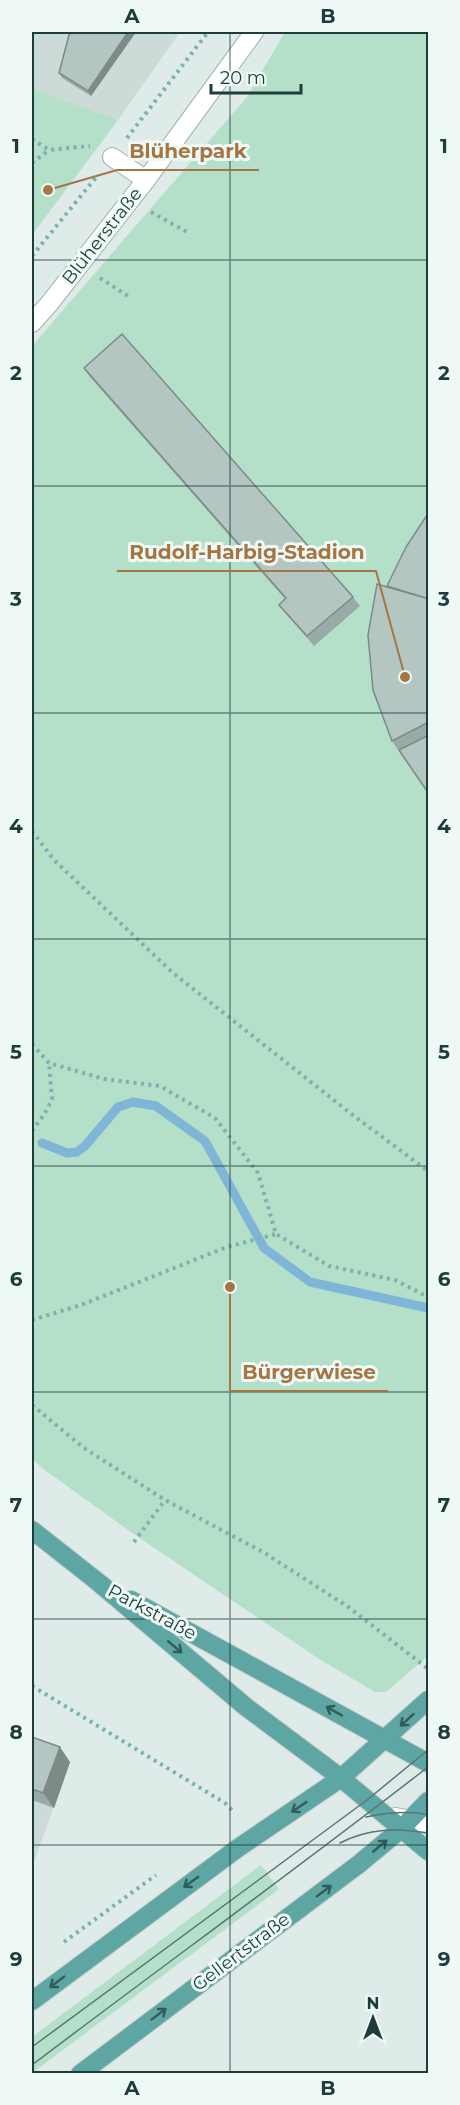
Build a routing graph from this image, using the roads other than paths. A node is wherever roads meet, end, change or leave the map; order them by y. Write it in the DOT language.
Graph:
graph roads {
  1 [pos="254,32"];
  2 [pos="106,151"];
  3 [pos="146,180"];
  4 [pos="32,323"];
  5 [pos="32,1530"];
  6 [pos="98,1582"];
  7 [pos="429,1700"];
  8 [pos="386,1739"];
  9 [pos="429,1764"];
  10 [pos="341,1779"];
  11 [pos="429,1801"];
  12 [pos="406,1824"];
  13 [pos="429,1824"];
  14 [pos="429,1851"];
  15 [pos="32,2001"];
  16 [pos="80,2073"];
  1 -- 3 [label="street, Blüherstraße"];
  2 -- 3 [label="street"];
  3 -- 4 [label="street, Blüherstraße"];
  5 -- 6 [label="main road"];
  8 -- 6 [label="main road, Parkstraße, one-way"];
  6 -- 10 [label="main road, Parkstraße, one-way"];
  7 -- 8 [label="main road, one-way"];
  8 -- 9 [label="main road, Parkstraße"];
  8 -- 10 [label="main road"];
  10 -- 12 [label="main road, Parkstraße"];
  10 -- 15 [label="main road, one-way"];
  11 -- 12 [label="main road, Gellertstraße"];
  12 -- 13 [label="street"];
  12 -- 14 [label="main road, Parkstraße"];
  16 -- 12 [label="main road, Gellertstraße, one-way"];
}
